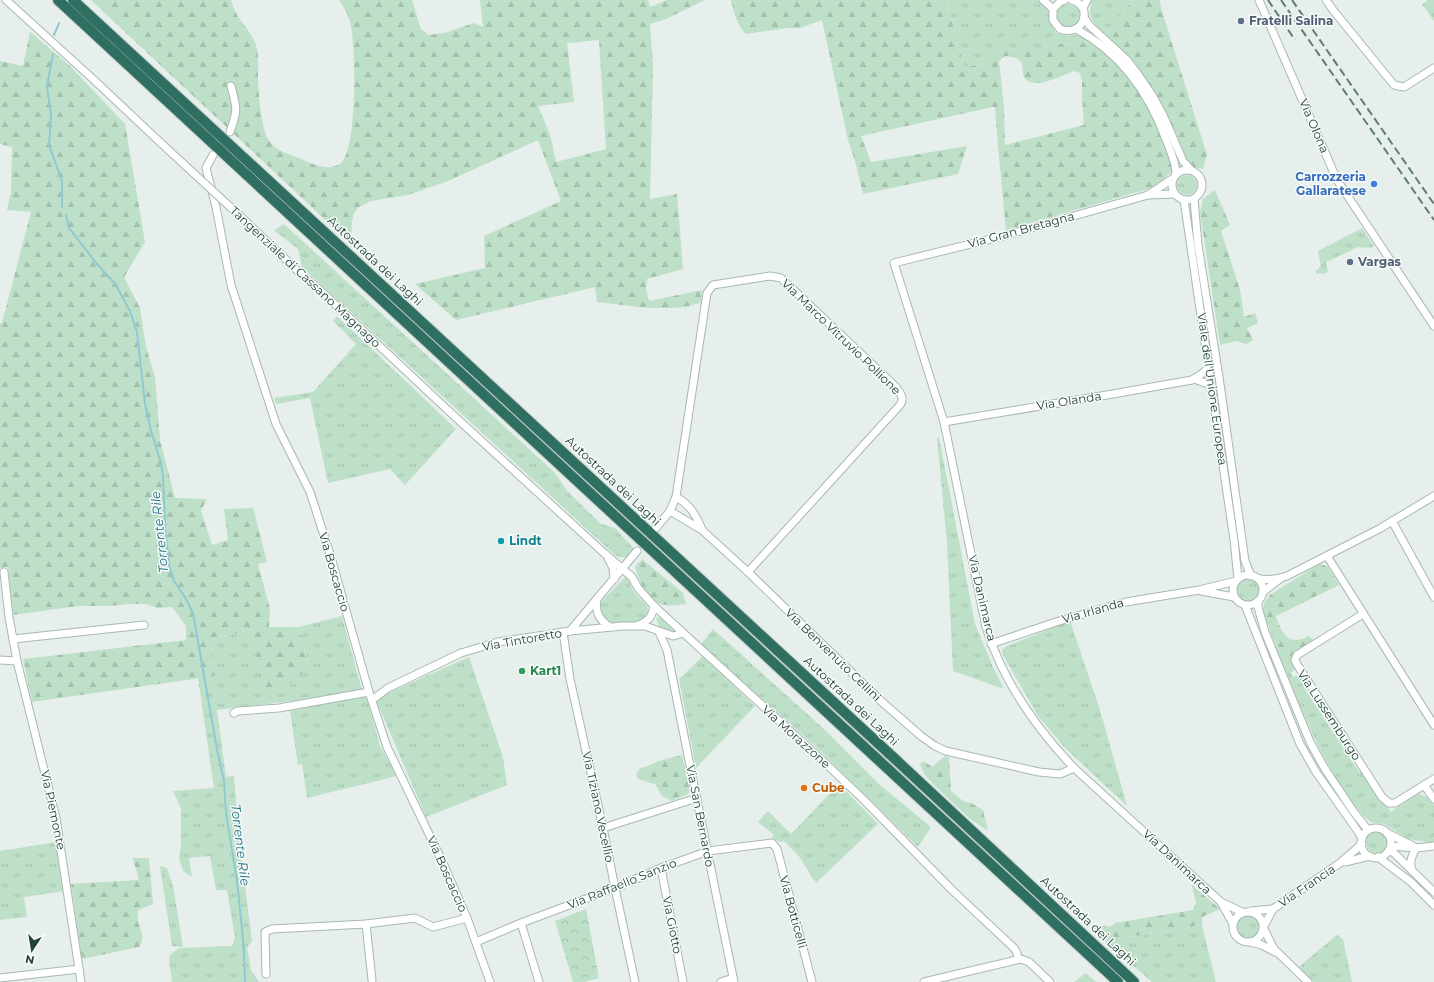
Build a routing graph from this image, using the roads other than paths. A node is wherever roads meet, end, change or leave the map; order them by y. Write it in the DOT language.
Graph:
graph roads {
  1 [pos="6,0"];
  2 [pos="58,0"];
  3 [pos="73,0"];
  4 [pos="1043,0"];
  5 [pos="1073,0"];
  6 [pos="1087,0"];
  7 [pos="1259,0"];
  8 [pos="1326,0"];
  9 [pos="1061,1"];
  10 [pos="1083,8"];
  11 [pos="1053,9"];
  12 [pos="1084,17"];
  13 [pos="1076,30"];
  14 [pos="1434,68"];
  15 [pos="231,86"];
  16 [pos="230,132"];
  17 [pos="213,155"];
  18 [pos="1191,170"];
  19 [pos="1174,176"];
  20 [pos="1174,194"];
  21 [pos="1148,195"];
  22 [pos="1194,199"];
  23 [pos="1184,200"];
  24 [pos="894,262"];
  25 [pos="1434,326"];
  26 [pos="1209,368"];
  27 [pos="1194,379"];
  28 [pos="1212,388"];
  29 [pos="944,422"];
  30 [pos="1434,496"];
  31 [pos="676,497"];
  32 [pos="670,511"];
  33 [pos="1392,522"];
  34 [pos="656,528"];
  35 [pos="702,530"];
  36 [pos="604,553"];
  37 [pos="1327,556"];
  38 [pos="623,568"];
  39 [pos="4,572"];
  40 [pos="748,572"];
  41 [pos="632,577"];
  42 [pos="1254,577"];
  43 [pos="1281,578"];
  44 [pos="614,579"];
  45 [pos="1237,580"];
  46 [pos="1199,590"];
  47 [pos="1262,592"];
  48 [pos="1234,597"];
  49 [pos="1434,597"];
  50 [pos="597,599"];
  51 [pos="1258,601"];
  52 [pos="1245,605"];
  53 [pos="654,606"];
  54 [pos="1362,614"];
  55 [pos="144,625"];
  56 [pos="636,625"];
  57 [pos="610,626"];
  58 [pos="566,632"];
  59 [pos="659,632"];
  60 [pos="682,633"];
  61 [pos="672,636"];
  62 [pos="13,639"];
  63 [pos="991,644"];
  64 [pos="666,650"];
  65 [pos="0,660"];
  66 [pos="17,661"];
  67 [pos="369,692"];
  68 [pos="372,700"];
  69 [pos="234,713"];
  70 [pos="1434,725"];
  71 [pos="1074,768"];
  72 [pos="1434,779"];
  73 [pos="1424,785"];
  74 [pos="697,798"];
  75 [pos="1434,799"];
  76 [pos="603,828"];
  77 [pos="1368,830"];
  78 [pos="1387,833"];
  79 [pos="1362,842"];
  80 [pos="772,843"];
  81 [pos="1434,846"];
  82 [pos="1390,848"];
  83 [pos="1416,848"];
  84 [pos="708,851"];
  85 [pos="1370,856"];
  86 [pos="1378,857"];
  87 [pos="1340,863"];
  88 [pos="661,868"];
  89 [pos="1412,870"];
  90 [pos="615,888"];
  91 [pos="1434,892"];
  92 [pos="1221,902"];
  93 [pos="1434,905"];
  94 [pos="1273,909"];
  95 [pos="1251,911"];
  96 [pos="1242,912"];
  97 [pos="467,918"];
  98 [pos="521,923"];
  99 [pos="366,924"];
  100 [pos="1233,924"];
  101 [pos="1264,928"];
  102 [pos="476,942"];
  103 [pos="1250,942"];
  104 [pos="1277,953"];
  105 [pos="1018,959"];
  106 [pos="79,969"];
  107 [pos="266,974"];
  108 [pos="0,978"];
  109 [pos="372,980"];
  110 [pos="734,980"];
  111 [pos="81,982"];
  112 [pos="490,982"];
  113 [pos="539,982"];
  114 [pos="635,982"];
  115 [pos="683,982"];
  116 [pos="721,982"];
  117 [pos="812,982"];
  118 [pos="924,982"];
  119 [pos="1050,982"];
  120 [pos="1118,982"];
  121 [pos="1134,982"];
  122 [pos="1308,982"];
  1 -- 36 [label="street, Tangenziale di Cassano Magnago, bridge"];
  2 -- 120 [label="highway, Autostrada dei Laghi"];
  3 -- 121 [label="highway, Autostrada dei Laghi"];
  4 -- 11 [label="street"];
  5 -- 10 [label="street"];
  6 -- 10 [label="street"];
  7 -- 25 [label="street, Via Olona"];
  8 -- 14 [label="street"];
  9 -- 11 [label="street"];
  10 -- 12 [label="street"];
  11 -- 13 [label="street"];
  12 -- 13 [label="street"];
  12 -- 18 [label="street, Viale dell'Unione Europea"];
  13 -- 19 [label="street"];
  15 -- 16 [label="street"];
  17 -- 67 [label="street, Via Boscaccio"];
  18 -- 19 [label="street"];
  18 -- 22 [label="street, Viale dell'Unione Europea"];
  19 -- 20 [label="street"];
  19 -- 21 [label="street, Via Gran Bretagna"];
  20 -- 21 [label="street, Via Gran Bretagna"];
  20 -- 23 [label="street"];
  21 -- 24 [label="street, Via Gran Bretagna"];
  22 -- 23 [label="street"];
  22 -- 42 [label="street, Viale dell'Unione Europea"];
  23 -- 26 [label="street, Viale dell'Unione Europea"];
  24 -- 29 [label="street, Via Danimarca"];
  26 -- 27 [label="street, Via Olanda"];
  26 -- 28 [label="street, Viale dell'Unione Europea"];
  27 -- 28 [label="street"];
  27 -- 29 [label="street, Via Olanda"];
  28 -- 45 [label="street, Viale dell'Unione Europea"];
  29 -- 63 [label="street, Via Danimarca"];
  30 -- 33 [label="street"];
  31 -- 32 [label="street"];
  31 -- 35 [label="street, Via Benvenuto Cellini"];
  31 -- 40 [label="street, Via Marco Vitruvio Pollione"];
  32 -- 34 [label="street"];
  32 -- 35 [label="street, Via Benvenuto Cellini"];
  33 -- 37 [label="street"];
  33 -- 49 [label="street"];
  35 -- 40 [label="street, Via Benvenuto Cellini"];
  36 -- 38 [label="street, Tangenziale di Cassano Magnago"];
  36 -- 44 [label="street, Tangenziale di Cassano Magnago"];
  37 -- 43 [label="street"];
  37 -- 54 [label="street"];
  38 -- 41 [label="street, Via Morazzone"];
  38 -- 41 [label="street"];
  38 -- 44 [label="street"];
  39 -- 62 [label="street, Via Piemonte"];
  40 -- 71 [label="street, Via Benvenuto Cellini"];
  41 -- 53 [label="street, Via Morazzone"];
  42 -- 43 [label="street"];
  42 -- 45 [label="street"];
  42 -- 47 [label="street, Viale dell'Unione Europea"];
  43 -- 47 [label="street"];
  44 -- 50 [label="street"];
  45 -- 46 [label="street, Via Irlanda"];
  45 -- 48 [label="street, Viale dell'Unione Europea"];
  46 -- 48 [label="street, Via Irlanda"];
  46 -- 63 [label="street, Via Irlanda"];
  47 -- 51 [label="street"];
  48 -- 52 [label="street"];
  50 -- 57 [label="street"];
  50 -- 58 [label="street"];
  51 -- 52 [label="street"];
  51 -- 77 [label="street"];
  52 -- 79 [label="street"];
  53 -- 56 [label="street"];
  53 -- 60 [label="street, Via Morazzone"];
  54 -- 70 [label="street"];
  54 -- 73 [label="street, Via Lussemburgo"];
  55 -- 62 [label="street"];
  56 -- 57 [label="street, Via Tintoretto"];
  56 -- 59 [label="street, Via Tintoretto"];
  57 -- 58 [label="street, Via Tintoretto"];
  58 -- 68 [label="street, Via Tintoretto"];
  58 -- 76 [label="street, Via Tiziano Vecellio"];
  59 -- 61 [label="street, Via Tintoretto"];
  59 -- 64 [label="street, Via San Bernardo"];
  60 -- 61 [label="street"];
  60 -- 105 [label="street, Via Morazzone"];
  61 -- 64 [label="street"];
  62 -- 66 [label="street, Via Piemonte"];
  63 -- 71 [label="street, Via Danimarca"];
  64 -- 74 [label="street, Via San Bernardo"];
  65 -- 66 [label="street"];
  66 -- 106 [label="street, Via Piemonte"];
  67 -- 68 [label="street, Via Boscaccio"];
  67 -- 69 [label="street"];
  68 -- 97 [label="street, Via Boscaccio"];
  71 -- 92 [label="street, Via Danimarca"];
  72 -- 73 [label="street, Via Lussemburgo"];
  73 -- 75 [label="street"];
  74 -- 76 [label="street"];
  74 -- 84 [label="street, Via San Bernardo"];
  76 -- 90 [label="street, Via Tiziano Vecellio"];
  77 -- 78 [label="street"];
  77 -- 79 [label="street"];
  78 -- 82 [label="street"];
  78 -- 83 [label="street"];
  79 -- 85 [label="street"];
  79 -- 87 [label="street, Via Francia"];
  80 -- 84 [label="street, Via Raffaello Sanzio"];
  80 -- 117 [label="street, Via Botticelli"];
  81 -- 83 [label="street"];
  82 -- 83 [label="street"];
  82 -- 86 [label="street"];
  82 -- 89 [label="street"];
  83 -- 89 [label="street"];
  84 -- 88 [label="street, Via Raffaello Sanzio"];
  84 -- 110 [label="street, Via San Bernardo"];
  85 -- 86 [label="street"];
  85 -- 87 [label="street, Via Francia"];
  86 -- 93 [label="street"];
  87 -- 94 [label="street, Via Francia"];
  88 -- 90 [label="street, Via Raffaello Sanzio"];
  88 -- 115 [label="street, Via Giotto"];
  89 -- 91 [label="street"];
  90 -- 98 [label="street, Via Raffaello Sanzio"];
  90 -- 114 [label="street, Via Tiziano Vecellio"];
  92 -- 96 [label="street, Via Danimarca"];
  92 -- 100 [label="street, Via Danimarca"];
  94 -- 95 [label="street, Via Francia"];
  94 -- 101 [label="street, Via Francia"];
  95 -- 96 [label="street"];
  95 -- 101 [label="street"];
  96 -- 100 [label="street"];
  97 -- 99 [label="street"];
  97 -- 102 [label="street, Via Boscaccio"];
  98 -- 102 [label="street, Via Raffaello Sanzio"];
  98 -- 113 [label="street"];
  99 -- 107 [label="street"];
  99 -- 109 [label="street"];
  100 -- 103 [label="street"];
  101 -- 103 [label="street"];
  101 -- 104 [label="street"];
  102 -- 112 [label="street, Via Boscaccio"];
  103 -- 104 [label="street"];
  104 -- 122 [label="street"];
  105 -- 118 [label="street"];
  105 -- 119 [label="street"];
  106 -- 108 [label="street"];
  106 -- 111 [label="street, Via Piemonte"];
  110 -- 116 [label="street"];
}
